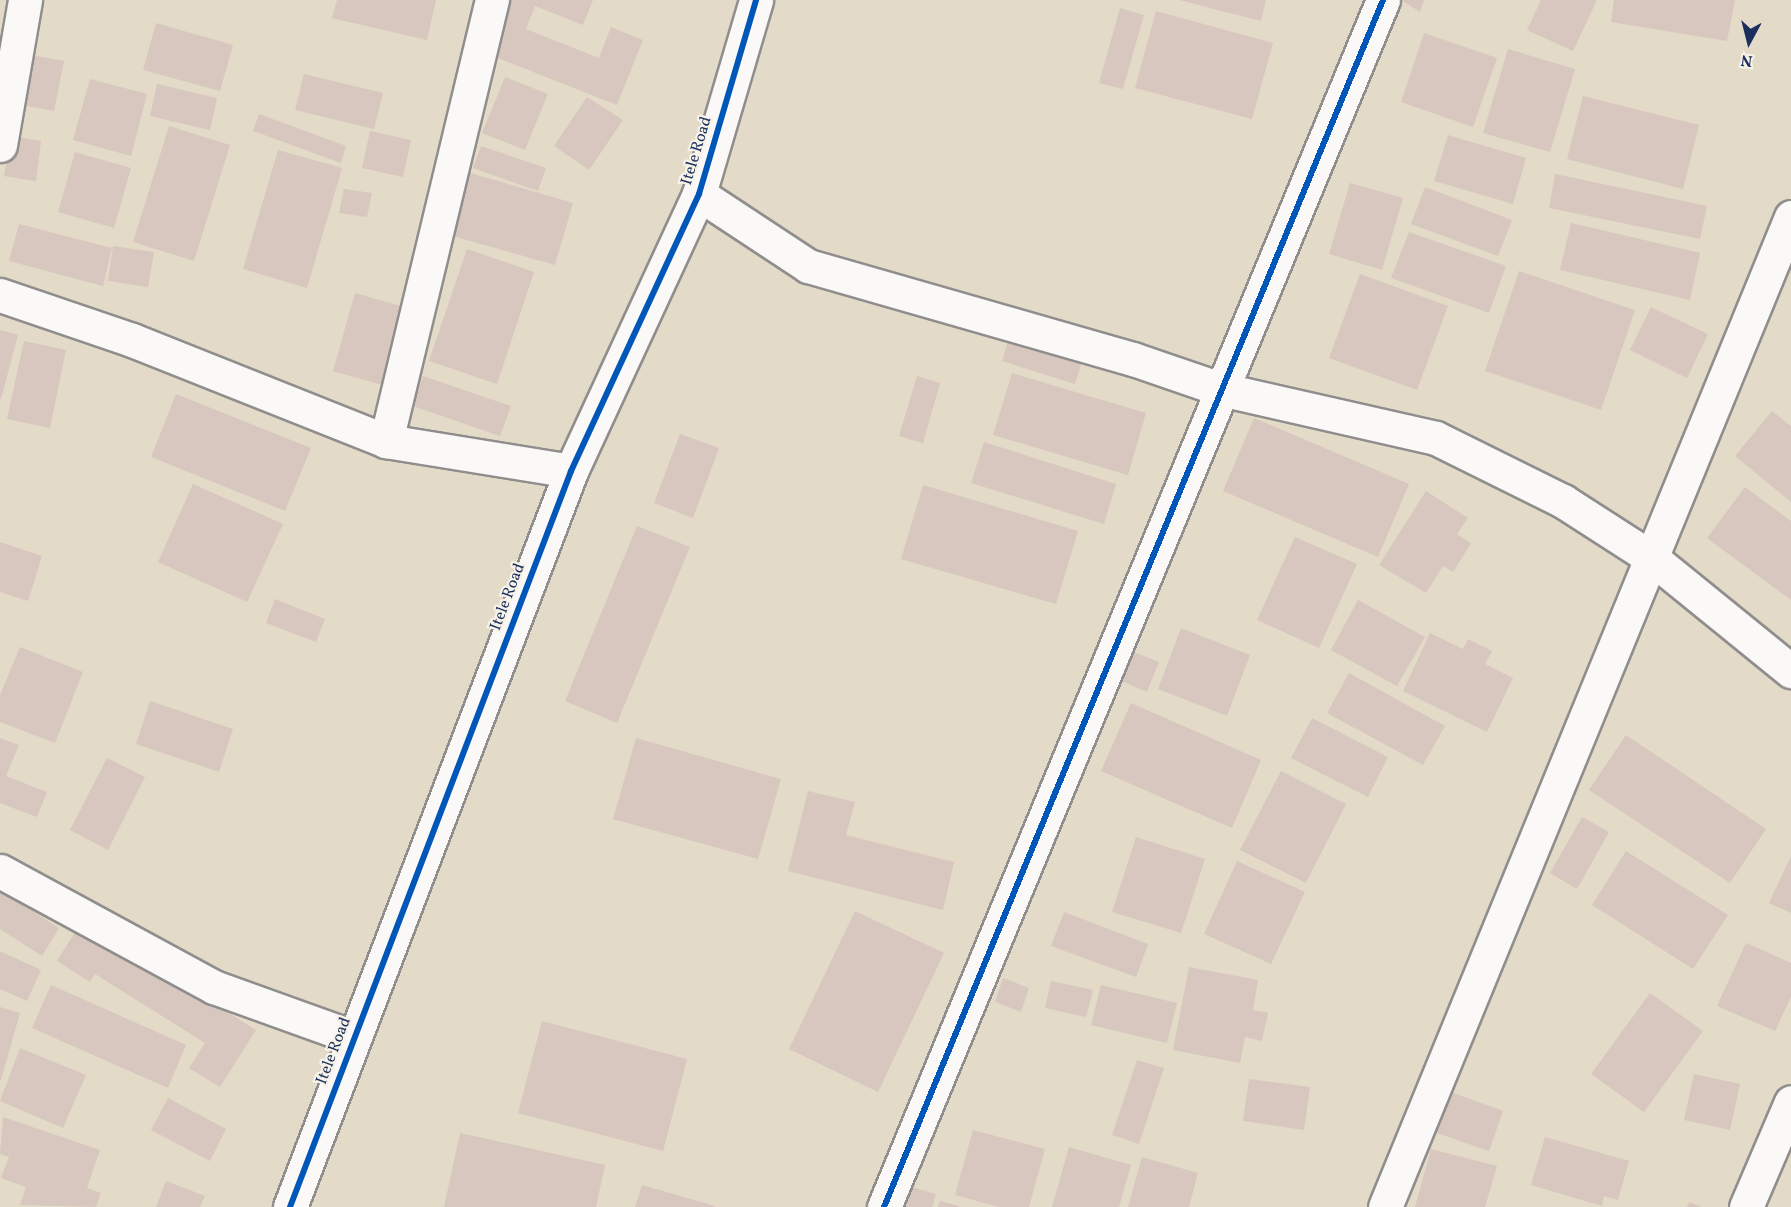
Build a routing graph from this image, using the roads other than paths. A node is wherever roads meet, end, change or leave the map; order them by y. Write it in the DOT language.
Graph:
graph roads {
  1 [pos="25,0"];
  2 [pos="492,0"];
  3 [pos="756,0"];
  4 [pos="1383,0"];
  5 [pos="0,145"];
  6 [pos="699,194"];
  7 [pos="1791,217"];
  8 [pos="0,295"];
  9 [pos="1220,389"];
  10 [pos="386,441"];
  11 [pos="570,471"];
  12 [pos="1653,559"];
  13 [pos="1791,671"];
  14 [pos="0,871"];
  15 [pos="353,1037"];
  16 [pos="1791,1102"];
  17 [pos="290,1207"];
  18 [pos="884,1207"];
  19 [pos="1385,1207"];
  20 [pos="1746,1207"];
  1 -- 5 [label="street"];
  2 -- 10 [label="street"];
  3 -- 6 [label="street, Itele Road"];
  4 -- 9 [label="street"];
  6 -- 9 [label="street"];
  6 -- 11 [label="street, Itele Road"];
  7 -- 12 [label="street"];
  8 -- 10 [label="street"];
  9 -- 12 [label="street"];
  9 -- 18 [label="street"];
  10 -- 11 [label="street"];
  11 -- 15 [label="street, Itele Road"];
  12 -- 13 [label="street"];
  12 -- 19 [label="street"];
  14 -- 15 [label="street"];
  15 -- 17 [label="street, Itele Road"];
  16 -- 20 [label="street"];
}
